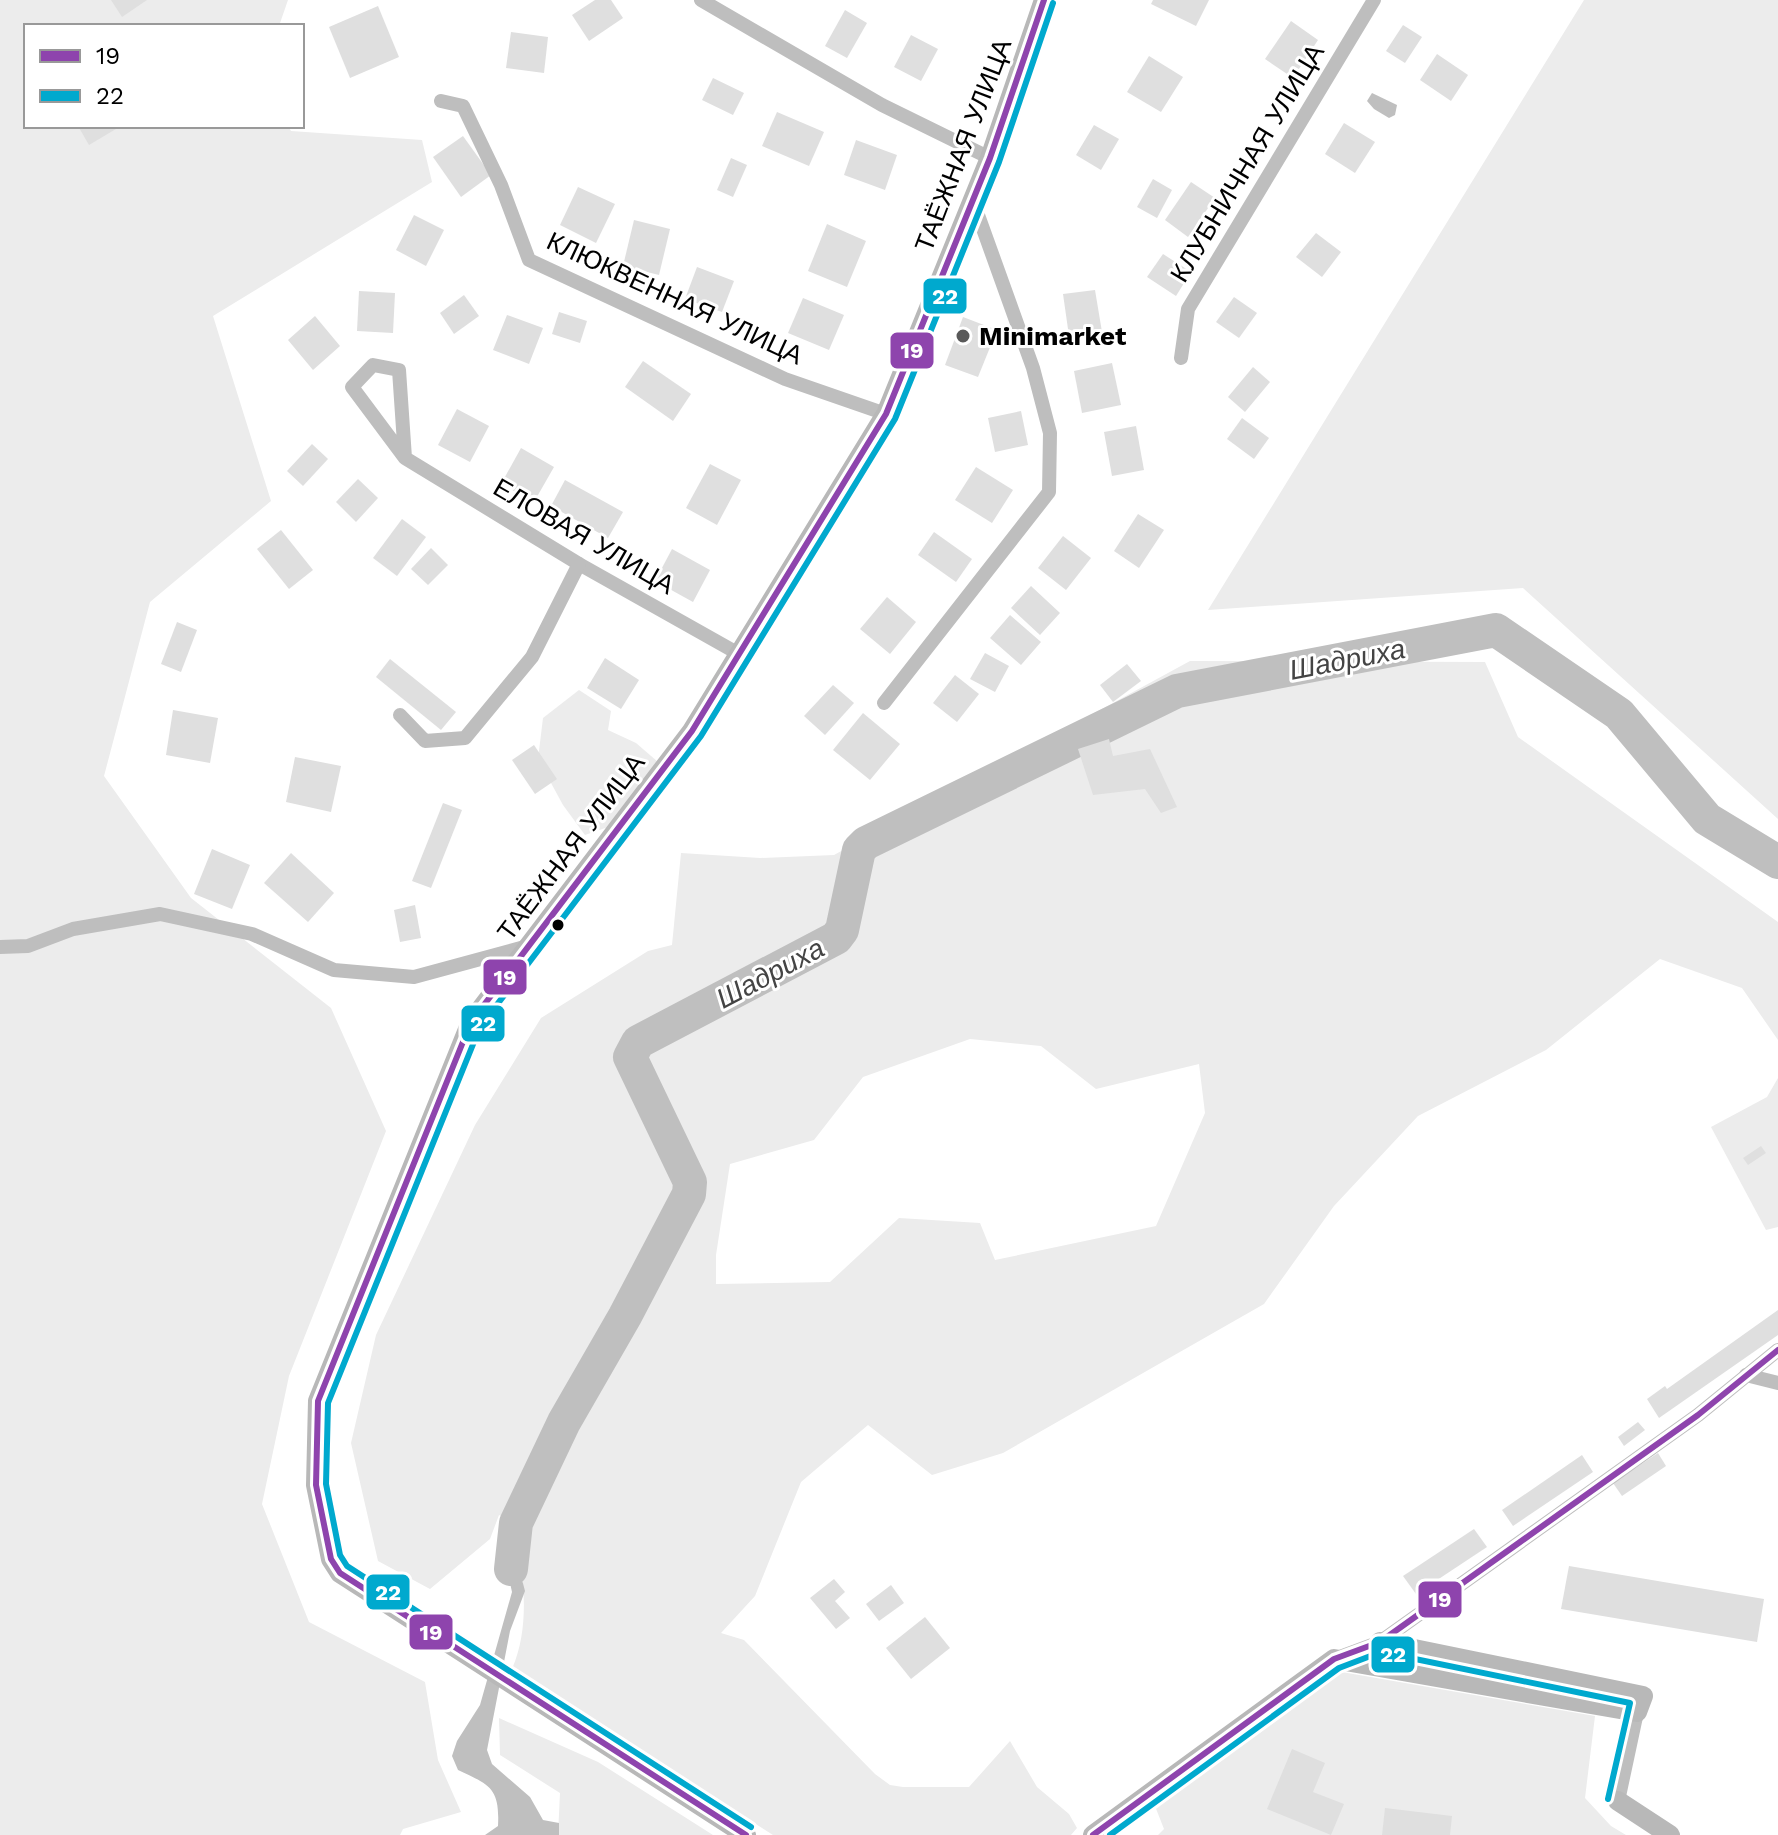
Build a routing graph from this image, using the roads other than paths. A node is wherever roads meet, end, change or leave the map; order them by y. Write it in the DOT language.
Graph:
graph roads {
  1 [pos="701,0"];
  2 [pos="1044,0"];
  3 [pos="1374,0"];
  4 [pos="441,101"];
  5 [pos="990,158"];
  6 [pos="973,201"];
  7 [pos="1181,358"];
  8 [pos="886,414"];
  9 [pos="405,458"];
  10 [pos="579,564"];
  11 [pos="739,654"];
  12 [pos="884,703"];
  13 [pos="400,715"];
  14 [pos="528,946"];
  15 [pos="0,947"];
  16 [pos="1778,1350"];
  17 [pos="1746,1375"];
  18 [pos="1778,1383"];
  19 [pos="1380,1642"];
  20 [pos="1334,1659"];
  21 [pos="1637,1712"];
  22 [pos="1618,1801"];
  23 [pos="746,1835"];
  24 [pos="1093,1835"];
  25 [pos="1670,1835"];
  1 -- 5 [label="street"];
  2 -- 5 [label="street, ТАЁЖНАЯ УЛИЦА"];
  3 -- 7 [label="street, КЛУБНИЧНАЯ УЛИЦА"];
  4 -- 8 [label="street, КЛЮКВЕННАЯ УЛИЦА"];
  5 -- 6 [label="street, ТАЁЖНАЯ УЛИЦА"];
  6 -- 8 [label="street, ТАЁЖНАЯ УЛИЦА"];
  6 -- 12 [label="street"];
  8 -- 11 [label="street, ТАЁЖНАЯ УЛИЦА"];
  9 -- 9 [label="street, ЕЛОВАЯ УЛИЦА"];
  9 -- 10 [label="street, ЕЛОВАЯ УЛИЦА"];
  10 -- 11 [label="street, ЕЛОВАЯ УЛИЦА"];
  10 -- 13 [label="street"];
  11 -- 14 [label="street, ТАЁЖНАЯ УЛИЦА"];
  14 -- 15 [label="street"];
  14 -- 23 [label="street, ТАЁЖНАЯ УЛИЦА"];
  16 -- 17 [label="street"];
  17 -- 18 [label="street"];
  17 -- 19 [label="street"];
  19 -- 20 [label="street"];
  19 -- 21 [label="street"];
  20 -- 21 [label="street"];
  20 -- 24 [label="street"];
  21 -- 22 [label="street"];
  22 -- 25 [label="street"];
}
